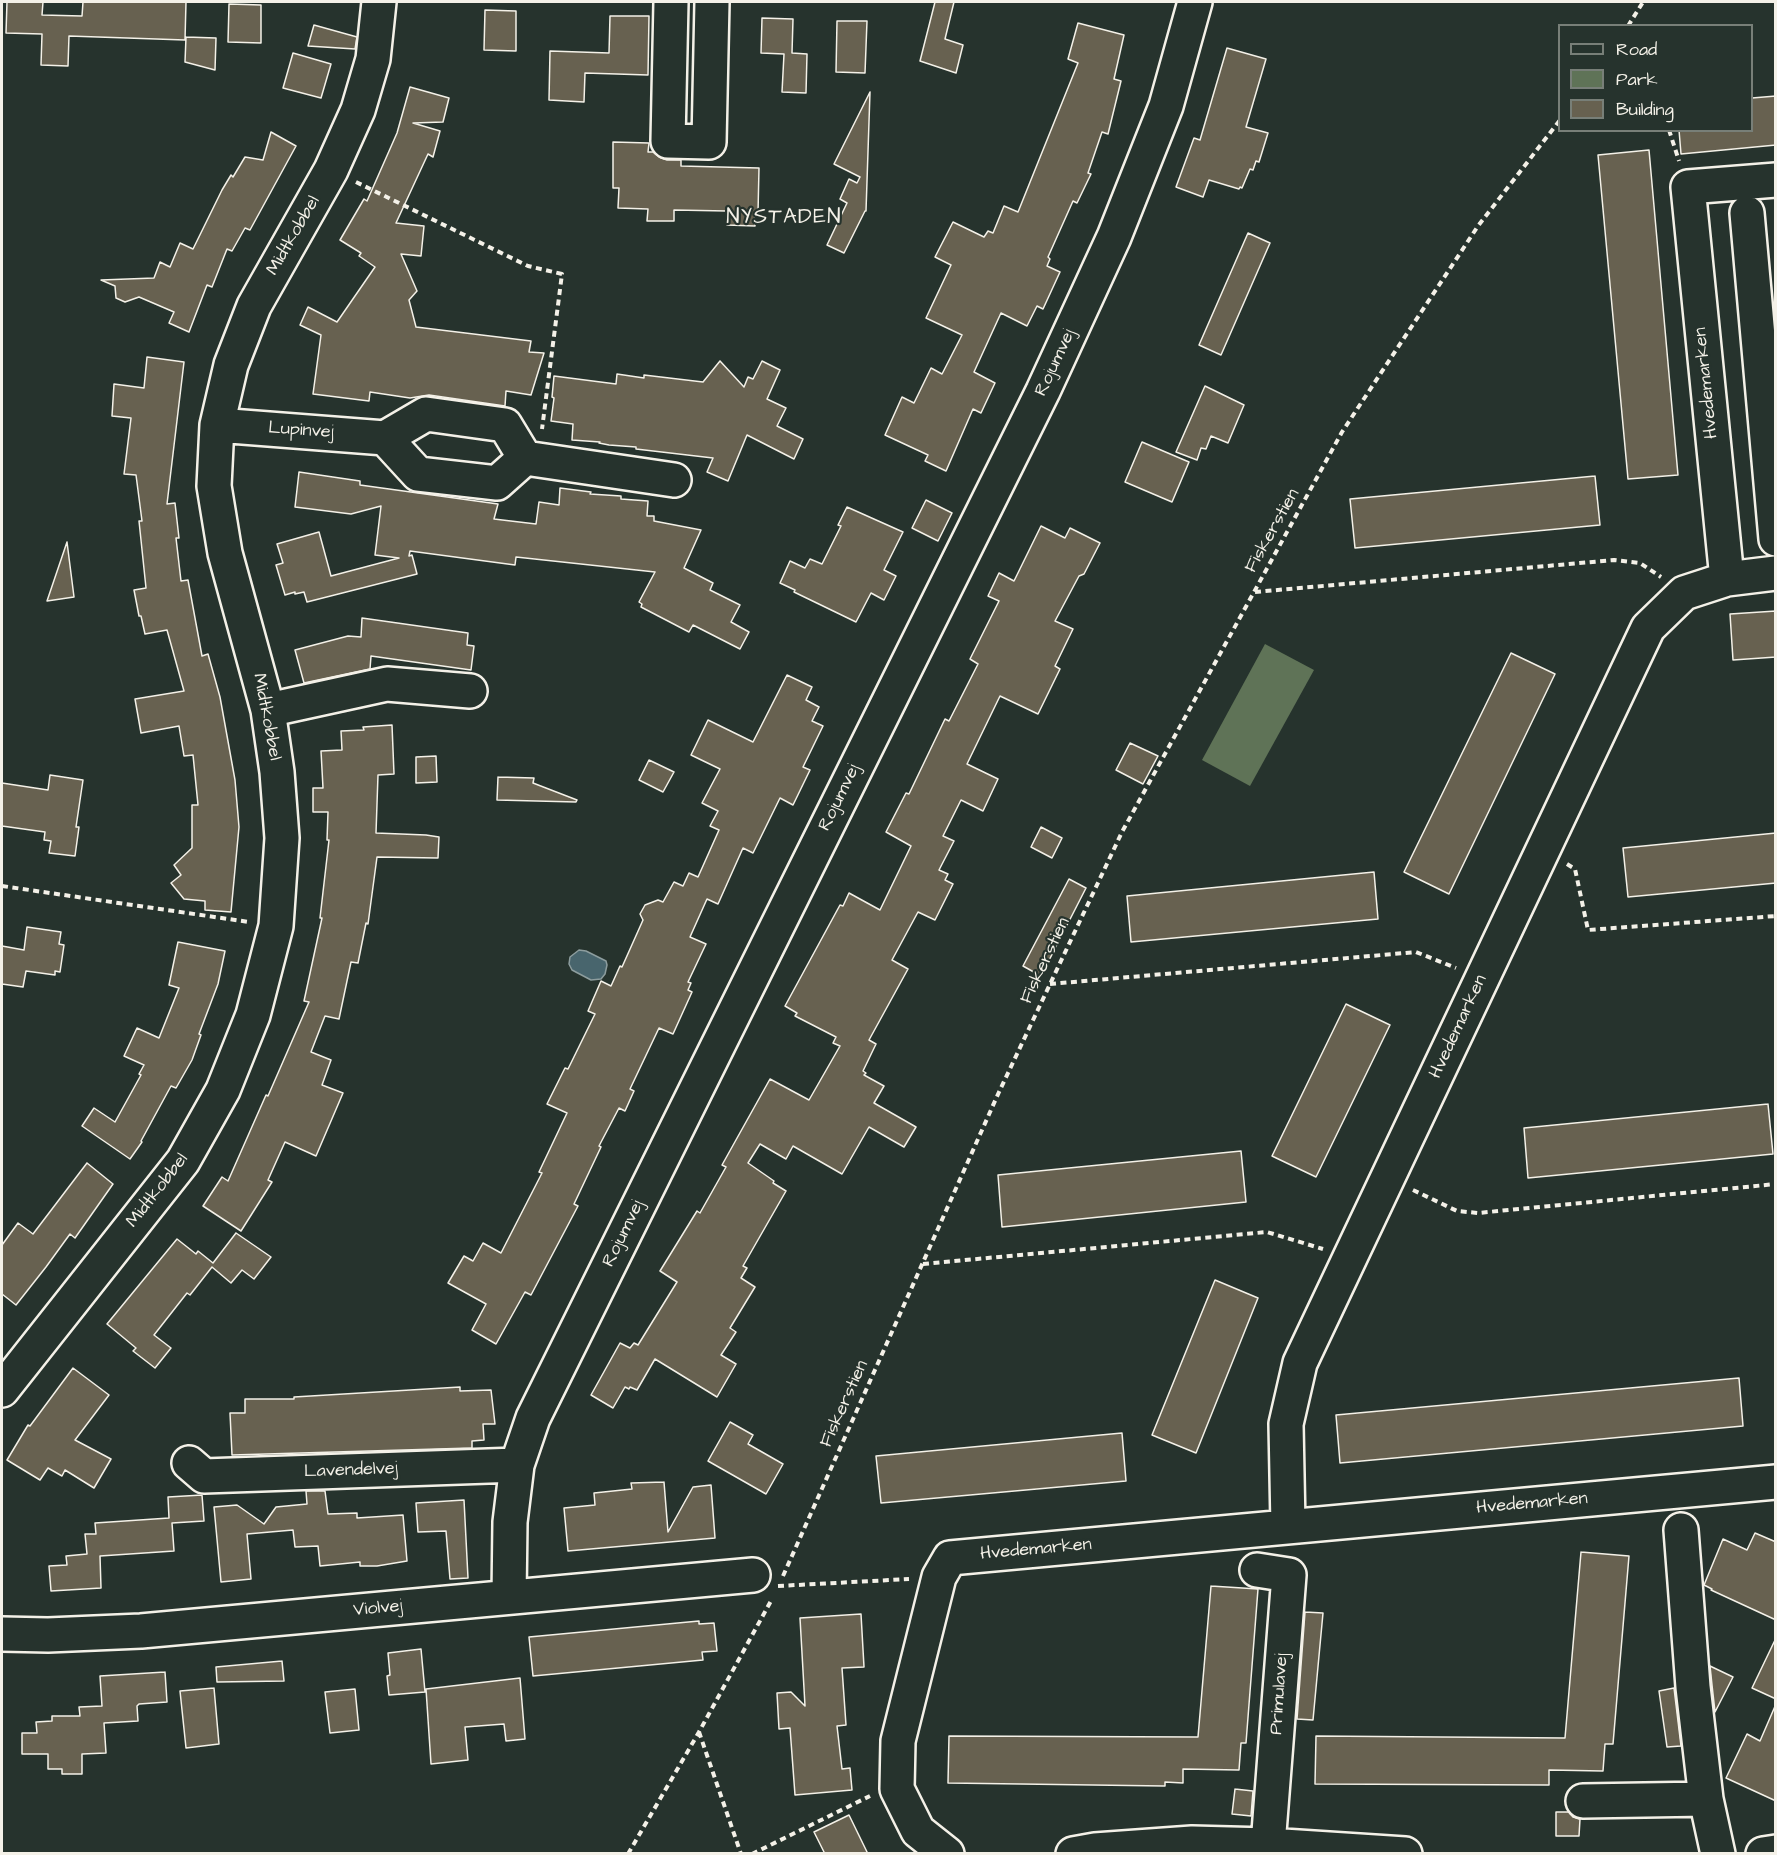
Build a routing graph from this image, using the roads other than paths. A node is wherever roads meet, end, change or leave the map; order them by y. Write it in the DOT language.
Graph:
graph roads {
  1 [pos="379,2"];
  2 [pos="671,2"];
  3 [pos="712,2"];
  4 [pos="1196,2"];
  5 [pos="1776,180"];
  6 [pos="1747,213"];
  7 [pos="217,425"];
  8 [pos="385,438"];
  9 [pos="532,459"];
  10 [pos="674,480"];
  11 [pos="1776,539"];
  12 [pos="1776,573"];
  13 [pos="1727,579"];
  14 [pos="470,691"];
  15 [pos="268,710"];
  16 [pos="2,1390"];
  17 [pos="189,1463"];
  18 [pos="517,1465"];
  19 [pos="1776,1482"];
  20 [pos="1288,1526"];
  21 [pos="1681,1530"];
  22 [pos="1257,1570"];
  23 [pos="766,1581"];
  24 [pos="509,1597"];
  25 [pos="2,1634"];
  26 [pos="1706,1799"];
  27 [pos="1583,1801"];
  28 [pos="1268,1845"];
  29 [pos="1776,1852"];
  30 [pos="947,1854"];
  31 [pos="1073,1854"];
  32 [pos="1405,1854"];
  33 [pos="1718,1854"];
  34 [pos="1763,1854"];
  1 -- 7 [label="street, Midtkobbel"];
  2 -- 3 [label="street"];
  4 -- 18 [label="street, Rojumvej"];
  5 -- 13 [label="street, Hvedemarken"];
  6 -- 11 [label="street"];
  7 -- 8 [label="street, Lupinvej"];
  7 -- 15 [label="street, Midtkobbel"];
  8 -- 9 [label="street"];
  8 -- 9 [label="street"];
  9 -- 10 [label="street"];
  12 -- 13 [label="street, Hvedemarken"];
  13 -- 20 [label="street, Hvedemarken"];
  14 -- 15 [label="street"];
  15 -- 16 [label="street, Midtkobbel"];
  17 -- 18 [label="street, Lavendelvej"];
  18 -- 24 [label="street, Rojumvej"];
  19 -- 20 [label="street, Hvedemarken"];
  20 -- 30 [label="street, Hvedemarken"];
  21 -- 26 [label="street"];
  22 -- 28 [label="street, Primulavej"];
  23 -- 24 [label="street, Violvej"];
  24 -- 25 [label="street, Violvej"];
  26 -- 27 [label="street"];
  26 -- 33 [label="street"];
  28 -- 31 [label="street"];
  28 -- 32 [label="street"];
  29 -- 34 [label="street"];
}
